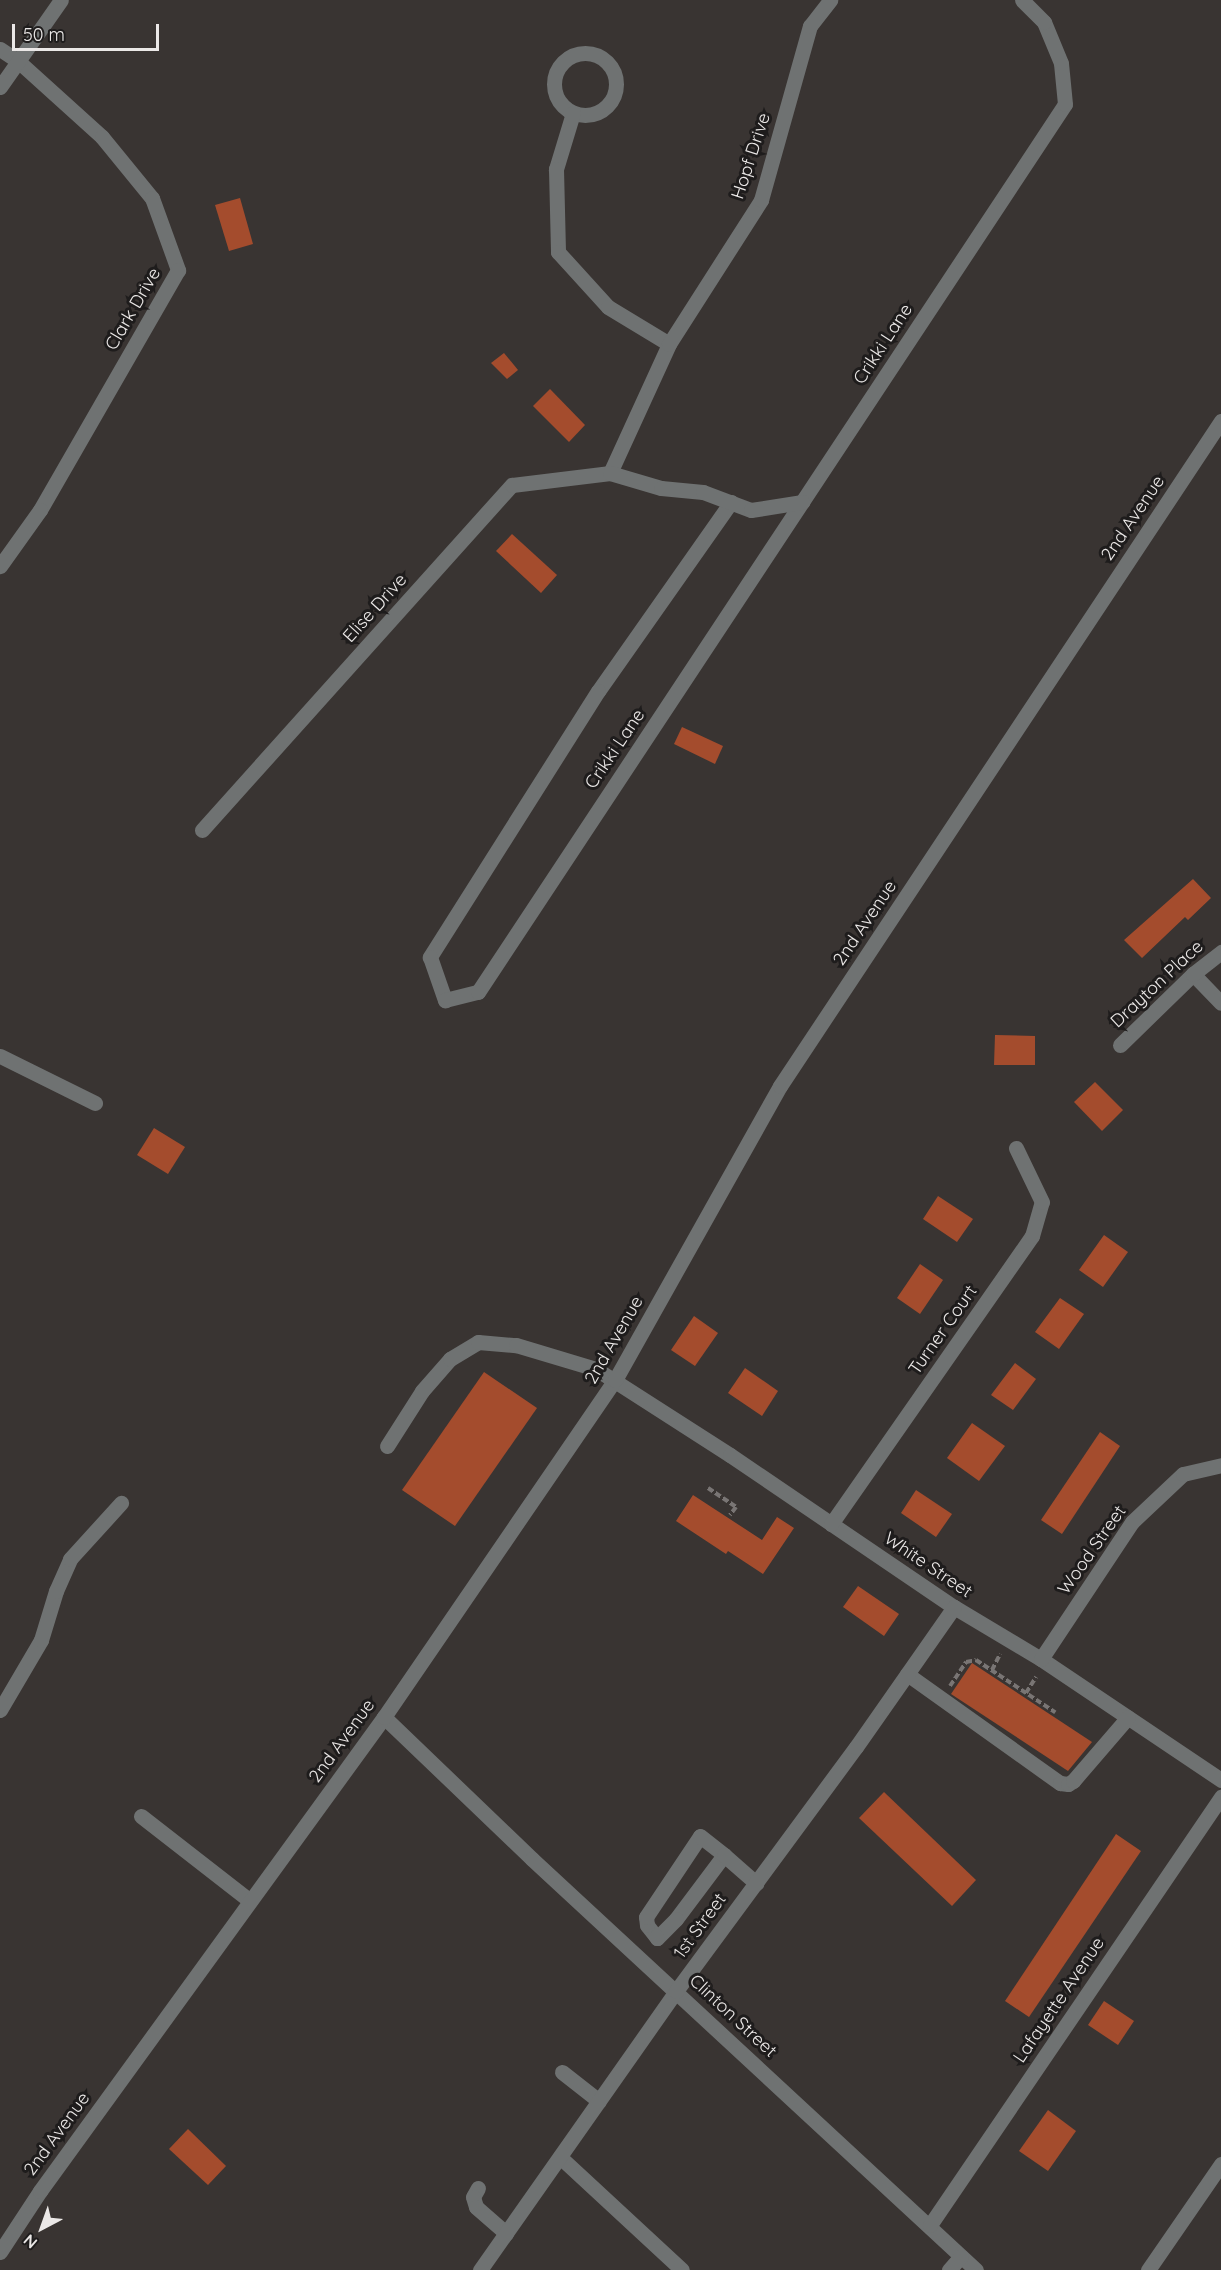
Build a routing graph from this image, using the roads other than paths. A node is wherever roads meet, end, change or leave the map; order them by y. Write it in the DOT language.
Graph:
graph roads {
  1 [pos="61,0"];
  2 [pos="830,0"];
  3 [pos="1022,0"];
  4 [pos="0,49"];
  5 [pos="18,61"];
  6 [pos="0,87"];
  7 [pos="573,113"];
  8 [pos="669,344"];
  9 [pos="1221,422"];
  10 [pos="610,473"];
  11 [pos="731,502"];
  12 [pos="802,502"];
  13 [pos="0,566"];
  14 [pos="202,830"];
  15 [pos="1221,952"];
  16 [pos="1193,974"];
  17 [pos="1221,1003"];
  18 [pos="1120,1045"];
  19 [pos="0,1056"];
  20 [pos="94,1103"];
  21 [pos="1016,1148"];
  22 [pos="615,1380"];
  23 [pos="387,1446"];
  24 [pos="1221,1465"];
  25 [pos="122,1503"];
  26 [pos="831,1524"];
  27 [pos="954,1607"];
  28 [pos="1041,1659"];
  29 [pos="907,1674"];
  30 [pos="0,1710"];
  31 [pos="384,1717"];
  32 [pos="1128,1717"];
  33 [pos="1221,1780"];
  34 [pos="1221,1797"];
  35 [pos="141,1816"];
  36 [pos="724,1855"];
  37 [pos="756,1883"];
  38 [pos="250,1901"];
  39 [pos="676,1991"];
  40 [pos="562,2072"];
  41 [pos="599,2101"];
  42 [pos="560,2157"];
  43 [pos="1221,2164"];
  44 [pos="478,2188"];
  45 [pos="930,2225"];
  46 [pos="506,2233"];
  47 [pos="0,2252"];
  48 [pos="961,2256"];
  49 [pos="480,2270"];
  50 [pos="682,2270"];
  51 [pos="949,2270"];
  52 [pos="976,2270"];
  53 [pos="1148,2270"];
  1 -- 5 [label="street"];
  2 -- 8 [label="street, Hopf Drive"];
  3 -- 12 [label="street, Crikki Lane"];
  4 -- 5 [label="street, Clark Drive"];
  5 -- 6 [label="street"];
  5 -- 13 [label="street, Clark Drive"];
  7 -- 7 [label="street"];
  7 -- 8 [label="street"];
  8 -- 10 [label="street"];
  9 -- 22 [label="street, 2nd Avenue"];
  10 -- 11 [label="street, Elise Drive"];
  10 -- 14 [label="street, Elise Drive"];
  11 -- 12 [label="street, Elise Drive"];
  11 -- 12 [label="street, Crikki Lane"];
  15 -- 16 [label="street, Drayton Place"];
  16 -- 17 [label="street"];
  16 -- 18 [label="street, Drayton Place"];
  19 -- 20 [label="street"];
  21 -- 26 [label="street, Turner Court"];
  22 -- 23 [label="street, White Street"];
  22 -- 26 [label="street, White Street"];
  22 -- 31 [label="street, 2nd Avenue"];
  24 -- 28 [label="street, Wood Street"];
  25 -- 30 [label="street"];
  26 -- 27 [label="street, White Street"];
  27 -- 28 [label="street, White Street"];
  27 -- 29 [label="street, 1st Street"];
  28 -- 32 [label="street, White Street"];
  29 -- 32 [label="street"];
  29 -- 37 [label="street, 1st Street"];
  31 -- 38 [label="street, 2nd Avenue"];
  31 -- 39 [label="street, Clinton Street"];
  32 -- 33 [label="street, White Street"];
  34 -- 45 [label="street, Lafayette Avenue"];
  35 -- 38 [label="street"];
  36 -- 36 [label="street"];
  36 -- 37 [label="street"];
  37 -- 39 [label="street, 1st Street"];
  38 -- 47 [label="street, 2nd Avenue"];
  39 -- 41 [label="street, 1st Street"];
  39 -- 45 [label="street, Clinton Street"];
  40 -- 41 [label="street"];
  41 -- 42 [label="street, 1st Street"];
  42 -- 46 [label="street, 1st Street"];
  42 -- 50 [label="street"];
  43 -- 53 [label="street"];
  44 -- 46 [label="street"];
  45 -- 48 [label="street, Clinton Street"];
  46 -- 49 [label="street, 1st Street"];
  48 -- 51 [label="street"];
  48 -- 52 [label="street, Clinton Street"];
}
